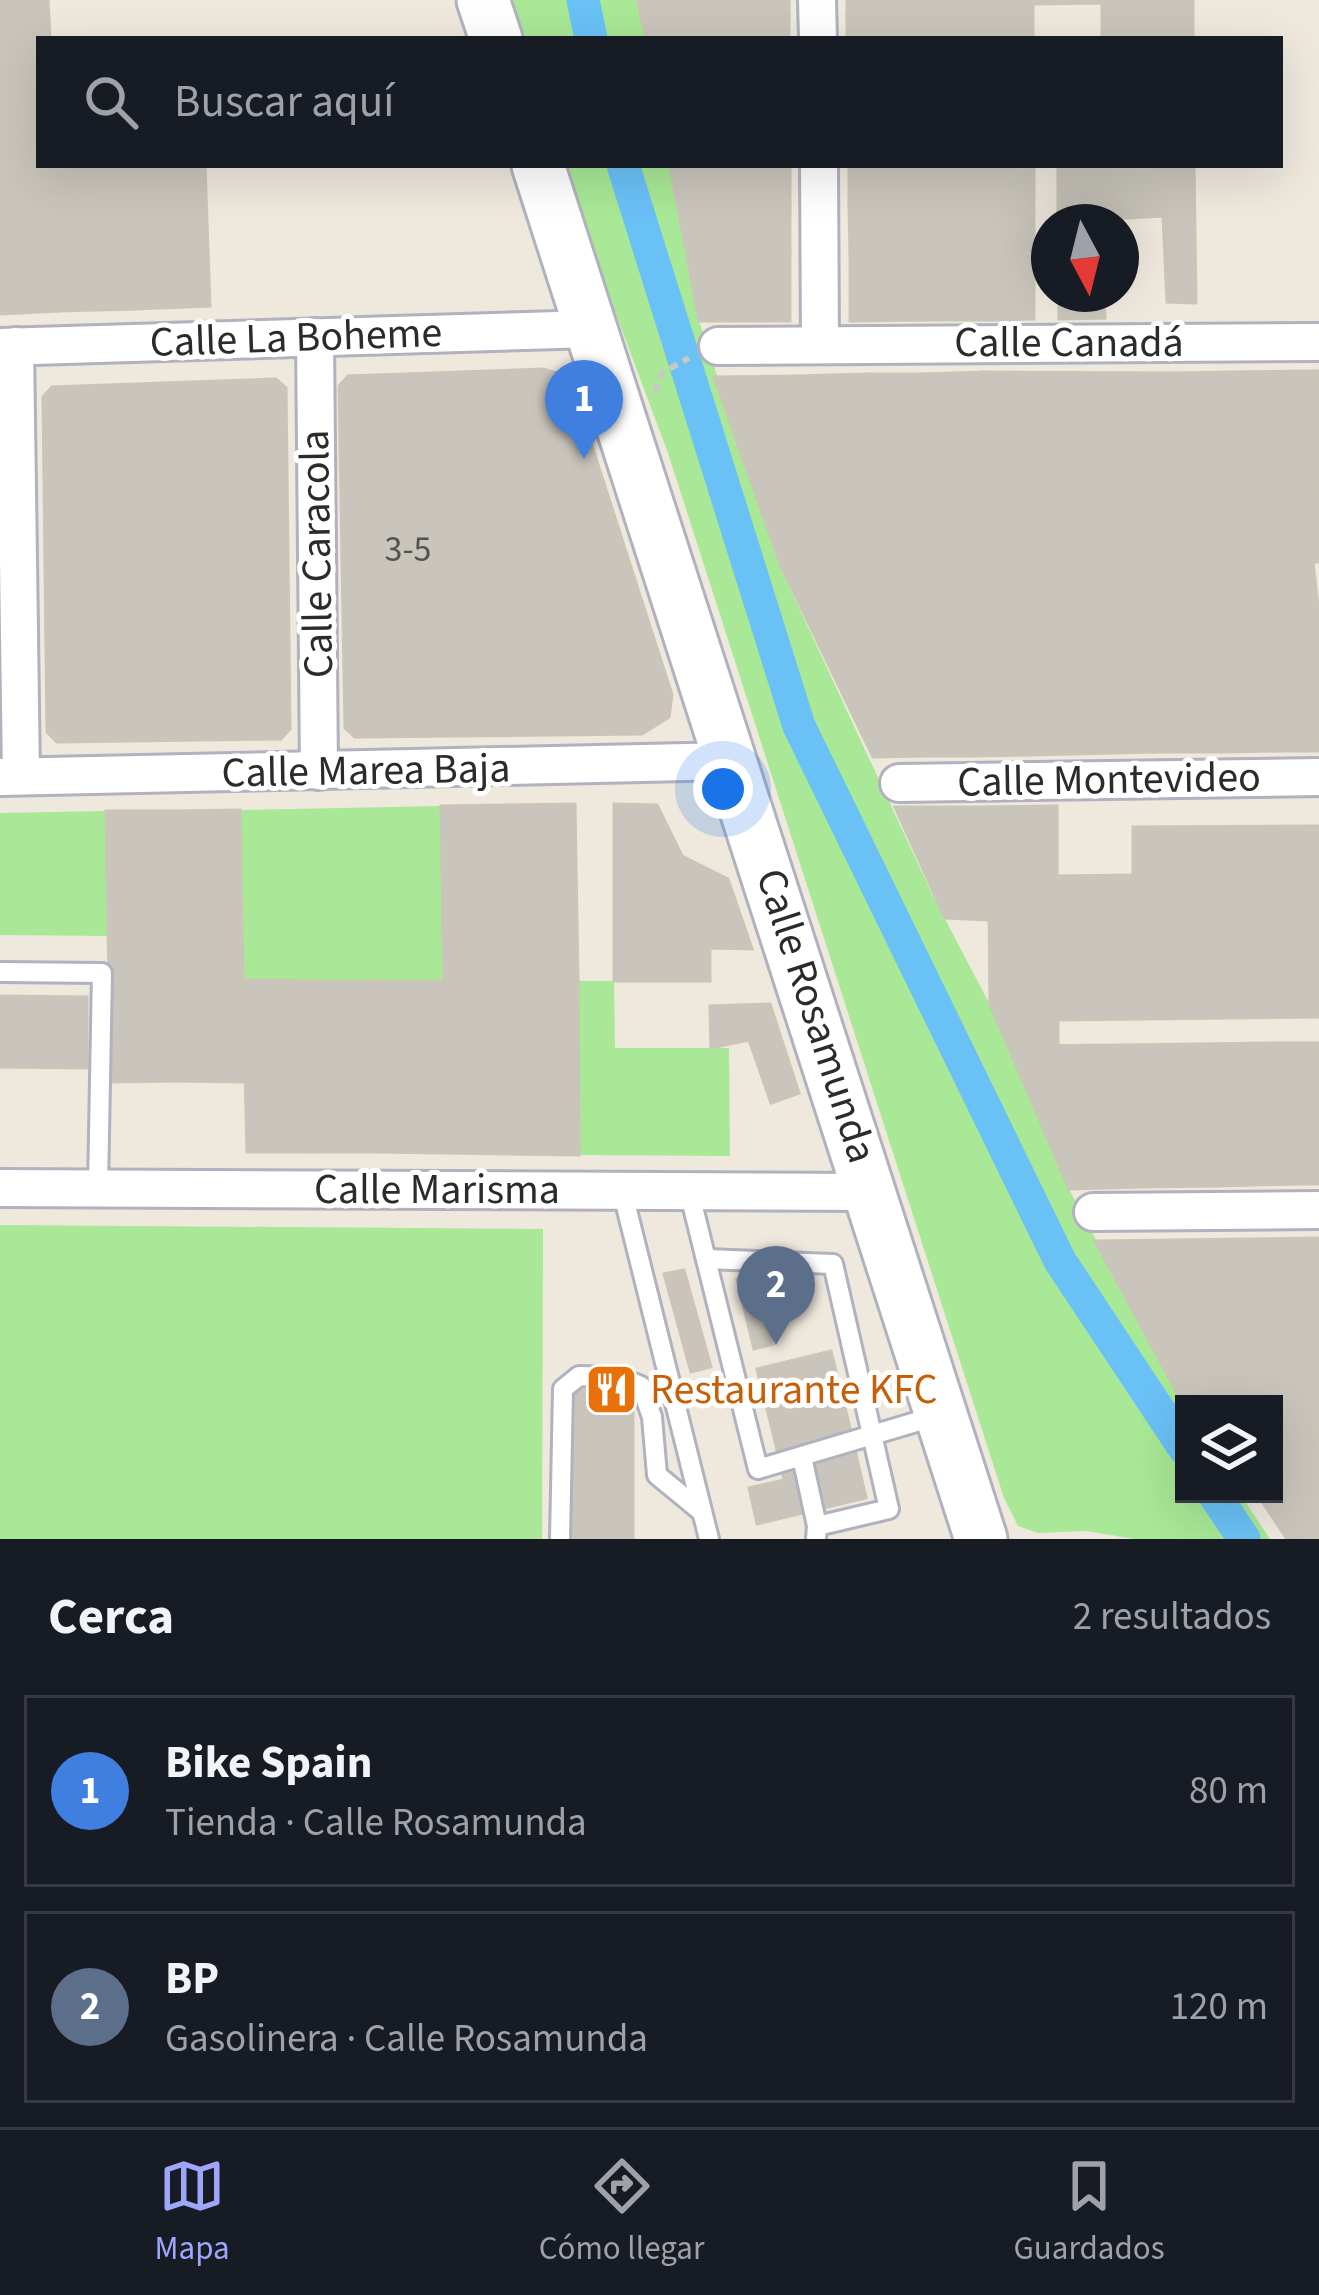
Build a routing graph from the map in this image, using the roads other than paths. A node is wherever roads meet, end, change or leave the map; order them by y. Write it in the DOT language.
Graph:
graph roads {
  1 [pos="483,0"];
  2 [pos="817,0"];
  3 [pos="495,36"];
  4 [pos="818,36"];
  5 [pos="539,168"];
  6 [pos="818,168"];
  7 [pos="592,329"];
  8 [pos="315,337"];
  9 [pos="1319,342"];
  10 [pos="820,345"];
  11 [pos="7,346"];
  12 [pos="718,346"];
  13 [pos="732,761"];
  14 [pos="319,771"];
  15 [pos="1319,776"];
  16 [pos="10,777"];
  17 [pos="899,783"];
  18 [pos="0,972"];
  19 [pos="0,1188"];
  20 [pos="98,1188"];
  21 [pos="622,1190"];
  22 [pos="689,1191"];
  23 [pos="873,1192"];
  24 [pos="1319,1210"];
  25 [pos="1093,1212"];
  26 [pos="706,1259"];
  27 [pos="940,1415"];
  28 [pos="873,1438"];
  29 [pos="802,1457"];
  30 [pos="702,1512"];
  31 [pos="816,1533"];
  32 [pos="981,1535"];
  33 [pos="560,1539"];
  34 [pos="709,1539"];
  1 -- 3 [label="main road"];
  2 -- 4 [label="street"];
  5 -- 7 [label="main road, Calle Rosamunda"];
  6 -- 10 [label="street"];
  7 -- 8 [label="street, Calle La Boheme"];
  7 -- 13 [label="main road, Calle Rosamunda"];
  8 -- 11 [label="street, Calle La Boheme"];
  8 -- 14 [label="street, Calle Caracola"];
  9 -- 10 [label="street, Calle Canadá"];
  10 -- 12 [label="street, Calle Canadá"];
  11 -- 16 [label="street"];
  13 -- 14 [label="street, Calle Marea Baja"];
  13 -- 23 [label="main road, Calle Rosamunda"];
  14 -- 16 [label="street, Calle Marea Baja"];
  15 -- 17 [label="street, Calle Montevideo"];
  18 -- 20 [label="lane"];
  19 -- 20 [label="street, Calle Marisma"];
  20 -- 21 [label="street, Calle Marisma"];
  21 -- 22 [label="street, Calle Marisma"];
  21 -- 30 [label="lane"];
  22 -- 23 [label="street, Calle Marisma"];
  22 -- 26 [label="lane"];
  23 -- 27 [label="main road, Calle Rosamunda"];
  24 -- 25 [label="street"];
  26 -- 28 [label="lane"];
  26 -- 29 [label="lane"];
  27 -- 28 [label="lane"];
  27 -- 32 [label="main road, Calle Rosamunda"];
  28 -- 29 [label="lane"];
  28 -- 31 [label="lane"];
  29 -- 31 [label="lane"];
  30 -- 33 [label="lane"];
  30 -- 34 [label="lane"];
}
